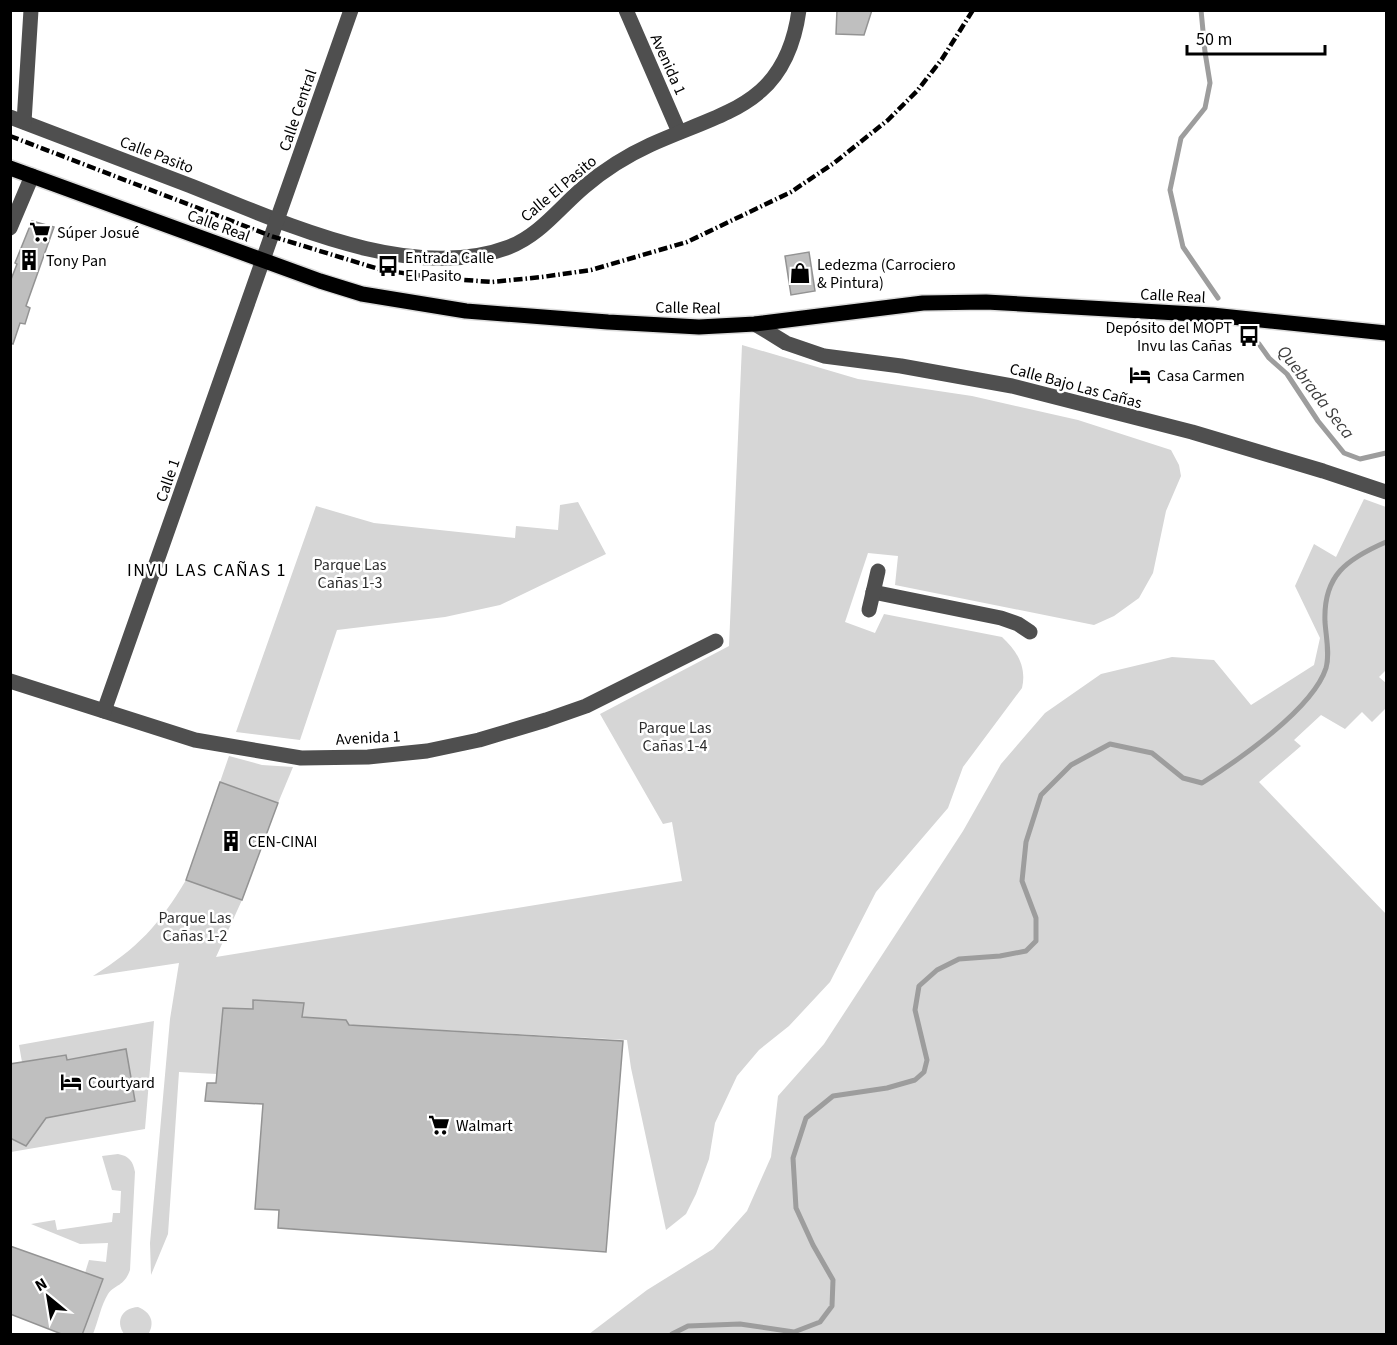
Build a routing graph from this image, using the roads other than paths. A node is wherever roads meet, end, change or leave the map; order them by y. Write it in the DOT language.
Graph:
graph roads {
  1 [pos="31,10"];
  2 [pos="351,10"];
  3 [pos="626,10"];
  4 [pos="799,10"];
  5 [pos="17,120"];
  6 [pos="679,132"];
  7 [pos="10,168"];
  8 [pos="32,176"];
  9 [pos="278,220"];
  10 [pos="10,228"];
  11 [pos="263,261"];
  12 [pos="755,324"];
  13 [pos="1386,333"];
  14 [pos="1386,492"];
  15 [pos="878,571"];
  16 [pos="873,592"];
  17 [pos="869,610"];
  18 [pos="1030,632"];
  19 [pos="716,641"];
  20 [pos="10,681"];
  21 [pos="104,711"];
  1 -- 5 [label="street"];
  2 -- 9 [label="street, Calle Central"];
  3 -- 6 [label="street, Avenida 1"];
  4 -- 6 [label="street, Calle El Pasito"];
  5 -- 9 [label="street, Calle Pasito"];
  6 -- 9 [label="street, Calle El Pasito"];
  7 -- 8 [label="main road, Calle Real"];
  8 -- 10 [label="street"];
  8 -- 11 [label="main road, Calle Real"];
  9 -- 11 [label="street, Calle Central"];
  11 -- 12 [label="main road, Calle Real"];
  11 -- 21 [label="street, Calle 1"];
  12 -- 13 [label="main road, Calle Real"];
  12 -- 14 [label="street, Calle Bajo Las Cañas"];
  15 -- 16 [label="street"];
  16 -- 17 [label="street"];
  16 -- 18 [label="street"];
  19 -- 21 [label="street, Avenida 1"];
  20 -- 21 [label="street, Avenida 1"];
}
